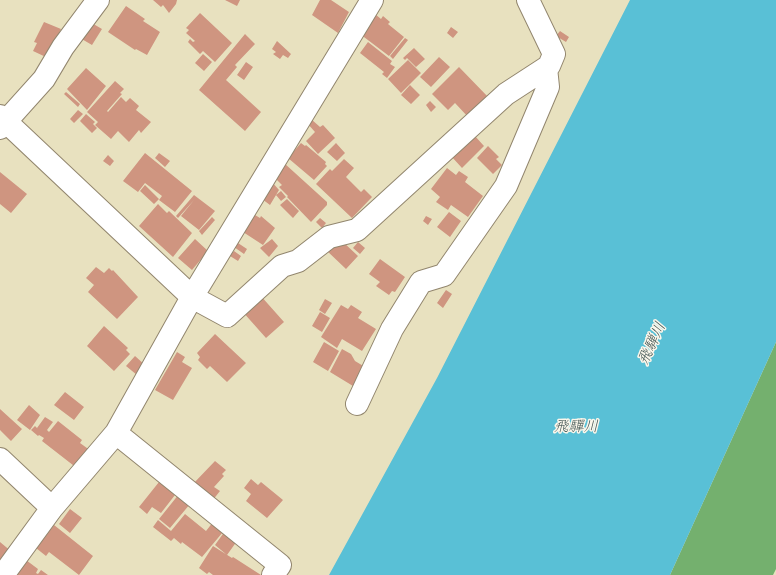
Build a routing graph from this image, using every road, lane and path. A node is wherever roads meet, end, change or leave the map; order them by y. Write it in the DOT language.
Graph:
graph roads {
  1 [pos="98,0"];
  2 [pos="372,0"];
  3 [pos="528,0"];
  4 [pos="546,68"];
  5 [pos="2,122"];
  6 [pos="192,298"];
  7 [pos="357,404"];
  8 [pos="116,433"];
  9 [pos="0,459"];
  10 [pos="52,508"];
  11 [pos="3,575"];
  12 [pos="273,575"];
  1 -- 5 [label="street"];
  2 -- 6 [label="street"];
  3 -- 4 [label="street"];
  4 -- 6 [label="street"];
  4 -- 7 [label="street"];
  5 -- 6 [label="street"];
  6 -- 8 [label="street"];
  8 -- 10 [label="street"];
  8 -- 12 [label="street"];
  9 -- 10 [label="street"];
  10 -- 11 [label="street"];
}
